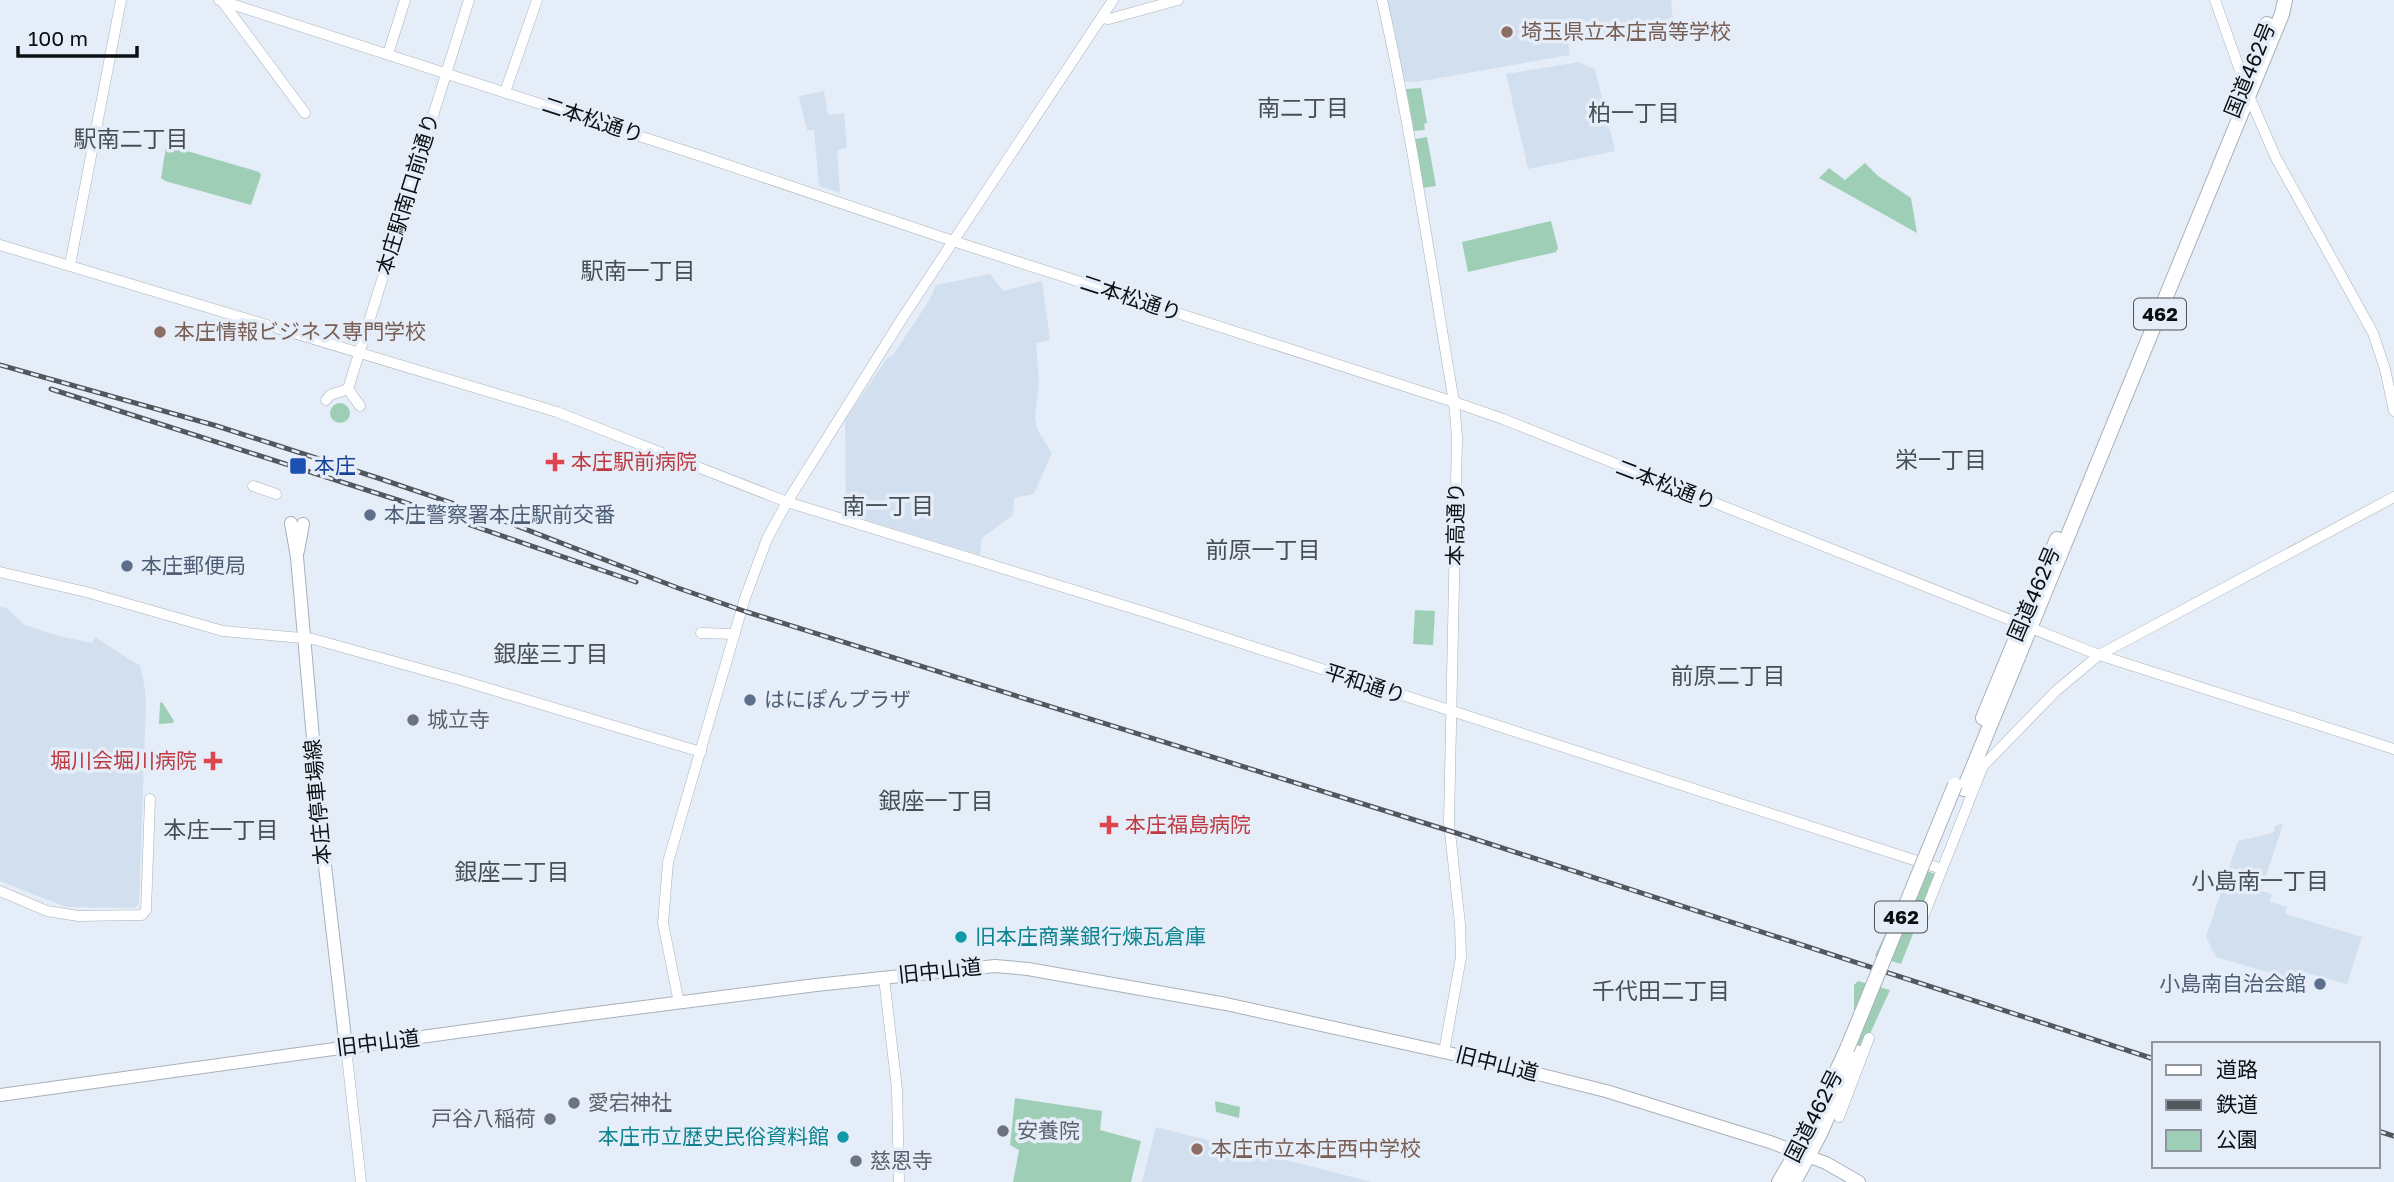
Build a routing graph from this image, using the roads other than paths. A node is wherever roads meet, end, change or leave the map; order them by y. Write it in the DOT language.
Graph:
graph roads {
  1 [pos="121,0"];
  2 [pos="221,0"];
  3 [pos="405,0"];
  4 [pos="469,0"];
  5 [pos="537,0"];
  6 [pos="1113,0"];
  7 [pos="1178,0"];
  8 [pos="1382,0"];
  9 [pos="2215,0"];
  10 [pos="2276,0"];
  11 [pos="2285,0"];
  12 [pos="1101,18"];
  13 [pos="388,54"];
  14 [pos="445,73"];
  15 [pos="2246,89"];
  16 [pos="505,92"];
  17 [pos="305,113"];
  18 [pos="953,241"];
  19 [pos="0,245"];
  20 [pos="70,265"];
  21 [pos="359,353"];
  22 [pos="348,389"];
  23 [pos="326,400"];
  24 [pos="1454,402"];
  25 [pos="360,406"];
  26 [pos="2394,411"];
  27 [pos="253,486"];
  28 [pos="276,494"];
  29 [pos="2394,497"];
  30 [pos="787,502"];
  31 [pos="297,523"];
  32 [pos="0,572"];
  33 [pos="2026,626"];
  34 [pos="735,634"];
  35 [pos="303,638"];
  36 [pos="731,647"];
  37 [pos="2099,655"];
  38 [pos="1452,712"];
  39 [pos="2394,749"];
  40 [pos="701,752"];
  41 [pos="150,799"];
  42 [pos="1942,869"];
  43 [pos="0,891"];
  44 [pos="1922,920"];
  45 [pos="884,978"];
  46 [pos="679,1003"];
  47 [pos="1869,1038"];
  48 [pos="346,1047"];
  49 [pos="1444,1052"];
  50 [pos="0,1095"];
  51 [pos="1839,1116"];
  52 [pos="1803,1153"];
  53 [pos="361,1182"];
  54 [pos="899,1182"];
  55 [pos="1779,1182"];
  56 [pos="1794,1182"];
  57 [pos="1859,1182"];
  1 -- 20 [label="street"];
  2 -- 13 [label="street, 二本松通り"];
  2 -- 17 [label="street"];
  3 -- 13 [label="street"];
  4 -- 14 [label="street, 本庄駅南口前通り"];
  5 -- 16 [label="street"];
  6 -- 12 [label="street"];
  7 -- 12 [label="street"];
  8 -- 24 [label="street, 本高通り"];
  9 -- 15 [label="street"];
  10 -- 15 [label="highway, 国道462号 / 462"];
  11 -- 15 [label="highway, 国道462号 / 462"];
  12 -- 18 [label="street"];
  13 -- 14 [label="street, 二本松通り"];
  14 -- 16 [label="street, 二本松通り"];
  14 -- 21 [label="street, 本庄駅南口前通り"];
  15 -- 26 [label="street"];
  15 -- 33 [label="highway, 国道462号 / 462"];
  16 -- 18 [label="street, 二本松通り"];
  18 -- 24 [label="street, 二本松通り"];
  18 -- 30 [label="street"];
  19 -- 20 [label="street, 平和通り"];
  20 -- 21 [label="street, 平和通り"];
  21 -- 22 [label="street, 本庄駅南口前通り"];
  21 -- 30 [label="street, 平和通り"];
  22 -- 23 [label="street"];
  22 -- 25 [label="street"];
  24 -- 33 [label="street, 二本松通り"];
  24 -- 38 [label="street, 本高通り"];
  27 -- 28 [label="street"];
  29 -- 37 [label="street"];
  30 -- 34 [label="street"];
  30 -- 38 [label="street, 平和通り"];
  31 -- 35 [label="main road, 本庄停車場線"];
  32 -- 35 [label="street"];
  33 -- 37 [label="street, 二本松通り"];
  33 -- 52 [label="highway, 国道462号 / 462"];
  34 -- 36 [label="street"];
  34 -- 36 [label="street"];
  35 -- 40 [label="street"];
  35 -- 48 [label="main road, 本庄停車場線"];
  36 -- 40 [label="street"];
  37 -- 39 [label="street, 二本松通り"];
  37 -- 42 [label="street"];
  38 -- 42 [label="street, 平和通り"];
  38 -- 49 [label="street, 本高通り"];
  40 -- 46 [label="street"];
  41 -- 43 [label="street"];
  42 -- 44 [label="street"];
  45 -- 46 [label="main road, 旧中山道"];
  45 -- 49 [label="main road, 旧中山道"];
  45 -- 54 [label="street"];
  46 -- 48 [label="main road, 旧中山道"];
  47 -- 51 [label="street"];
  48 -- 50 [label="main road, 旧中山道"];
  48 -- 53 [label="street"];
  49 -- 52 [label="main road, 旧中山道"];
  52 -- 55 [label="highway, 国道462号 / 462"];
  52 -- 56 [label="highway, 国道462号 / 462"];
  52 -- 57 [label="main road, 旧中山道"];
}
